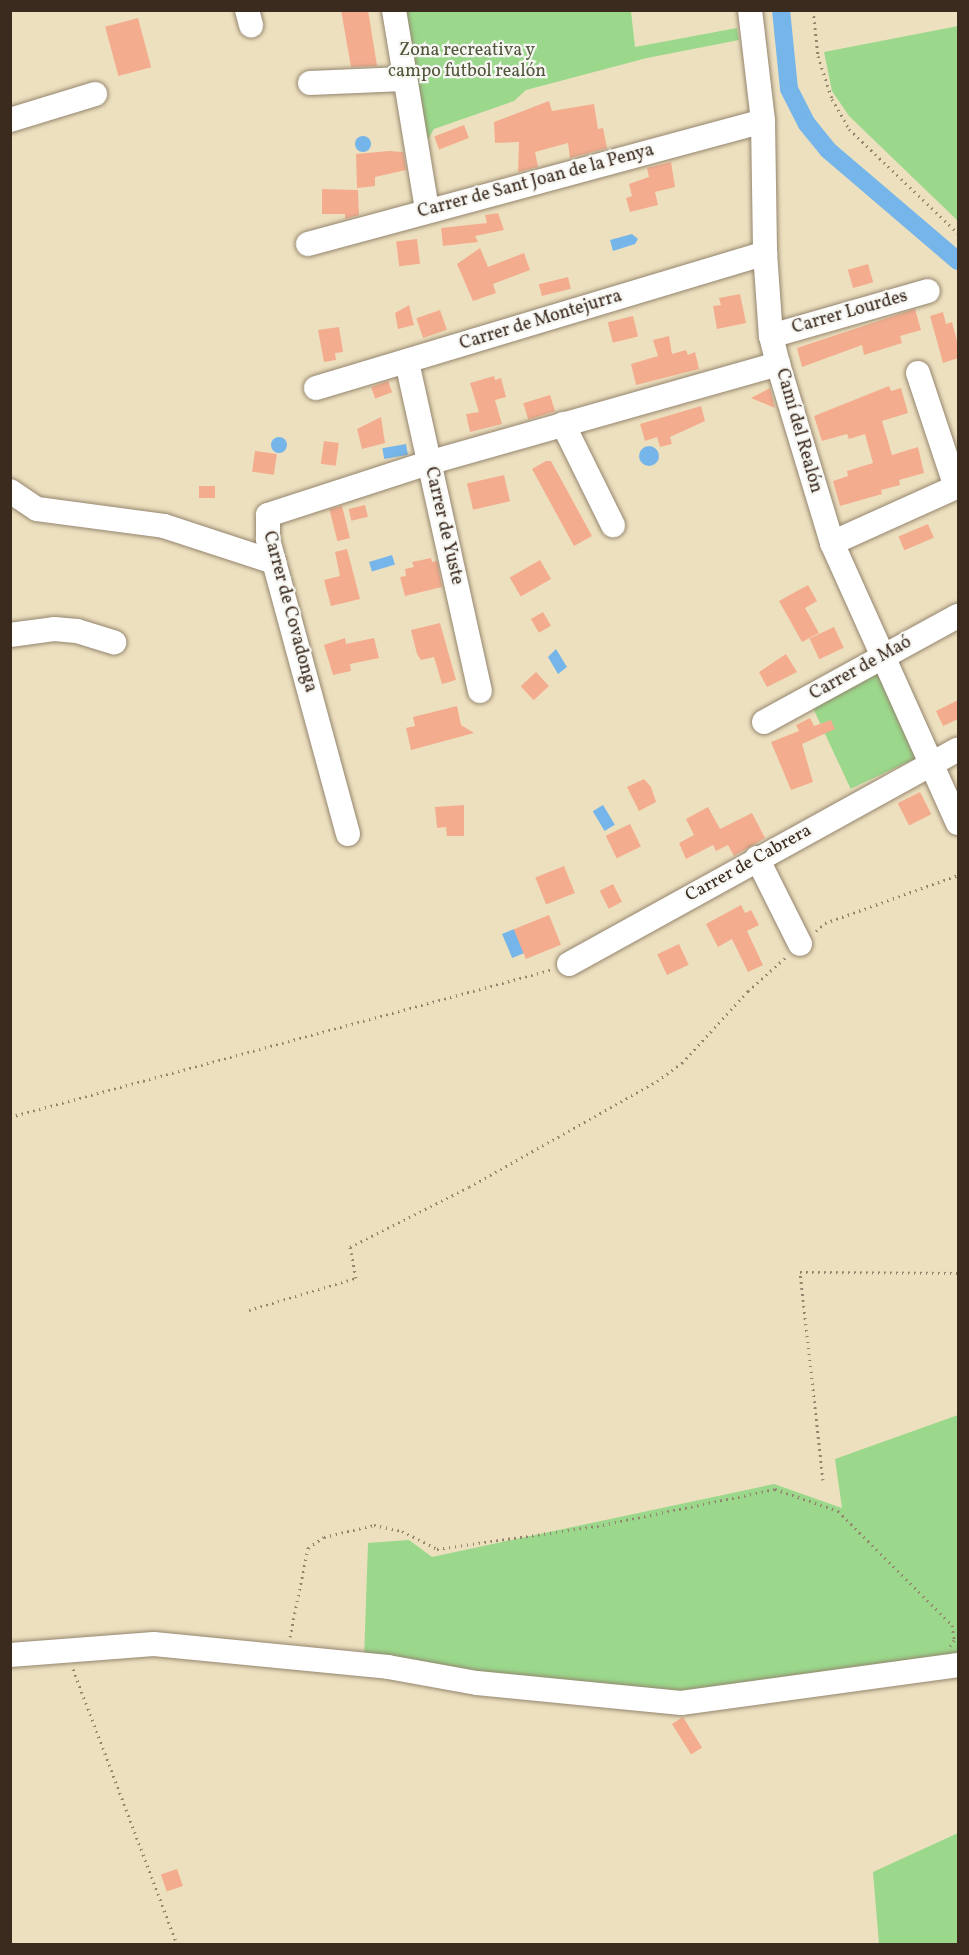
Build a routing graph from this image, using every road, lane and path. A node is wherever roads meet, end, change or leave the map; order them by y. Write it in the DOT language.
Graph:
graph roads {
  1 [pos="394,10"];
  2 [pos="750,10"];
  3 [pos="813,10"];
  4 [pos="404,79"];
  5 [pos="310,83"];
  6 [pos="95,94"];
  7 [pos="10,120"];
  8 [pos="764,121"];
  9 [pos="427,210"];
  10 [pos="958,233"];
  11 [pos="308,244"];
  12 [pos="765,253"];
  13 [pos="928,291"];
  14 [pos="771,336"];
  15 [pos="407,362"];
  16 [pos="778,364"];
  17 [pos="918,373"];
  18 [pos="316,388"];
  19 [pos="563,424"];
  20 [pos="428,463"];
  21 [pos="957,487"];
  22 [pos="10,491"];
  23 [pos="613,525"];
  24 [pos="832,543"];
  25 [pos="274,562"];
  26 [pos="958,616"];
  27 [pos="10,635"];
  28 [pos="114,642"];
  29 [pos="884,657"];
  30 [pos="480,691"];
  31 [pos="764,722"];
  32 [pos="958,749"];
  33 [pos="930,766"];
  34 [pos="958,823"];
  35 [pos="348,834"];
  36 [pos="757,858"];
  37 [pos="958,875"];
  38 [pos="800,944"];
  39 [pos="569,964"];
  40 [pos="10,1117"];
  41 [pos="958,1273"];
  42 [pos="249,1310"];
  43 [pos="823,1480"];
  44 [pos="66,1650"];
  45 [pos="10,1655"];
  46 [pos="287,1655"];
  47 [pos="958,1665"];
  48 [pos="927,1669"];
  49 [pos="177,1944"];
  1 -- 4 [label="street"];
  2 -- 8 [label="street, Camí del Realón"];
  3 -- 10 [label="path"];
  4 -- 5 [label="street"];
  4 -- 9 [label="street"];
  6 -- 7 [label="street"];
  8 -- 9 [label="street, Carrer de Sant Joan de la Penya"];
  8 -- 12 [label="street, Camí del Realón"];
  9 -- 11 [label="street, Carrer de Sant Joan de la Penya"];
  12 -- 14 [label="street, Camí del Realón"];
  12 -- 15 [label="street, Carrer de Montejurra"];
  13 -- 14 [label="street, Carrer Lourdes"];
  14 -- 16 [label="street, Camí del Realón"];
  15 -- 18 [label="street, Carrer de Montejurra"];
  15 -- 20 [label="street, Carrer de Yuste"];
  16 -- 19 [label="street, Carrer de Covadonga"];
  16 -- 24 [label="street, Camí del Realón"];
  17 -- 21 [label="street"];
  19 -- 20 [label="street, Carrer de Covadonga"];
  19 -- 23 [label="street"];
  20 -- 25 [label="street, Carrer de Covadonga"];
  20 -- 30 [label="street, Carrer de Yuste"];
  21 -- 24 [label="street"];
  22 -- 25 [label="street"];
  24 -- 29 [label="street, Camí del Realón"];
  25 -- 35 [label="street, Carrer de Covadonga"];
  26 -- 29 [label="street, Carrer de Maó"];
  27 -- 28 [label="street"];
  29 -- 31 [label="street, Carrer de Maó"];
  29 -- 33 [label="street, Camí del Realón"];
  32 -- 33 [label="street, Carrer de Cabrera"];
  33 -- 34 [label="street, Camí del Realón"];
  33 -- 36 [label="street, Carrer de Cabrera"];
  36 -- 38 [label="street"];
  36 -- 39 [label="street, Carrer de Cabrera"];
  37 -- 38 [label="path"];
  38 -- 42 [label="path"];
  39 -- 40 [label="path"];
  41 -- 43 [label="path"];
  44 -- 45 [label="street"];
  44 -- 46 [label="street"];
  44 -- 49 [label="path"];
  46 -- 48 [label="street"];
  46 -- 48 [label="path"];
  47 -- 48 [label="street"];
}
